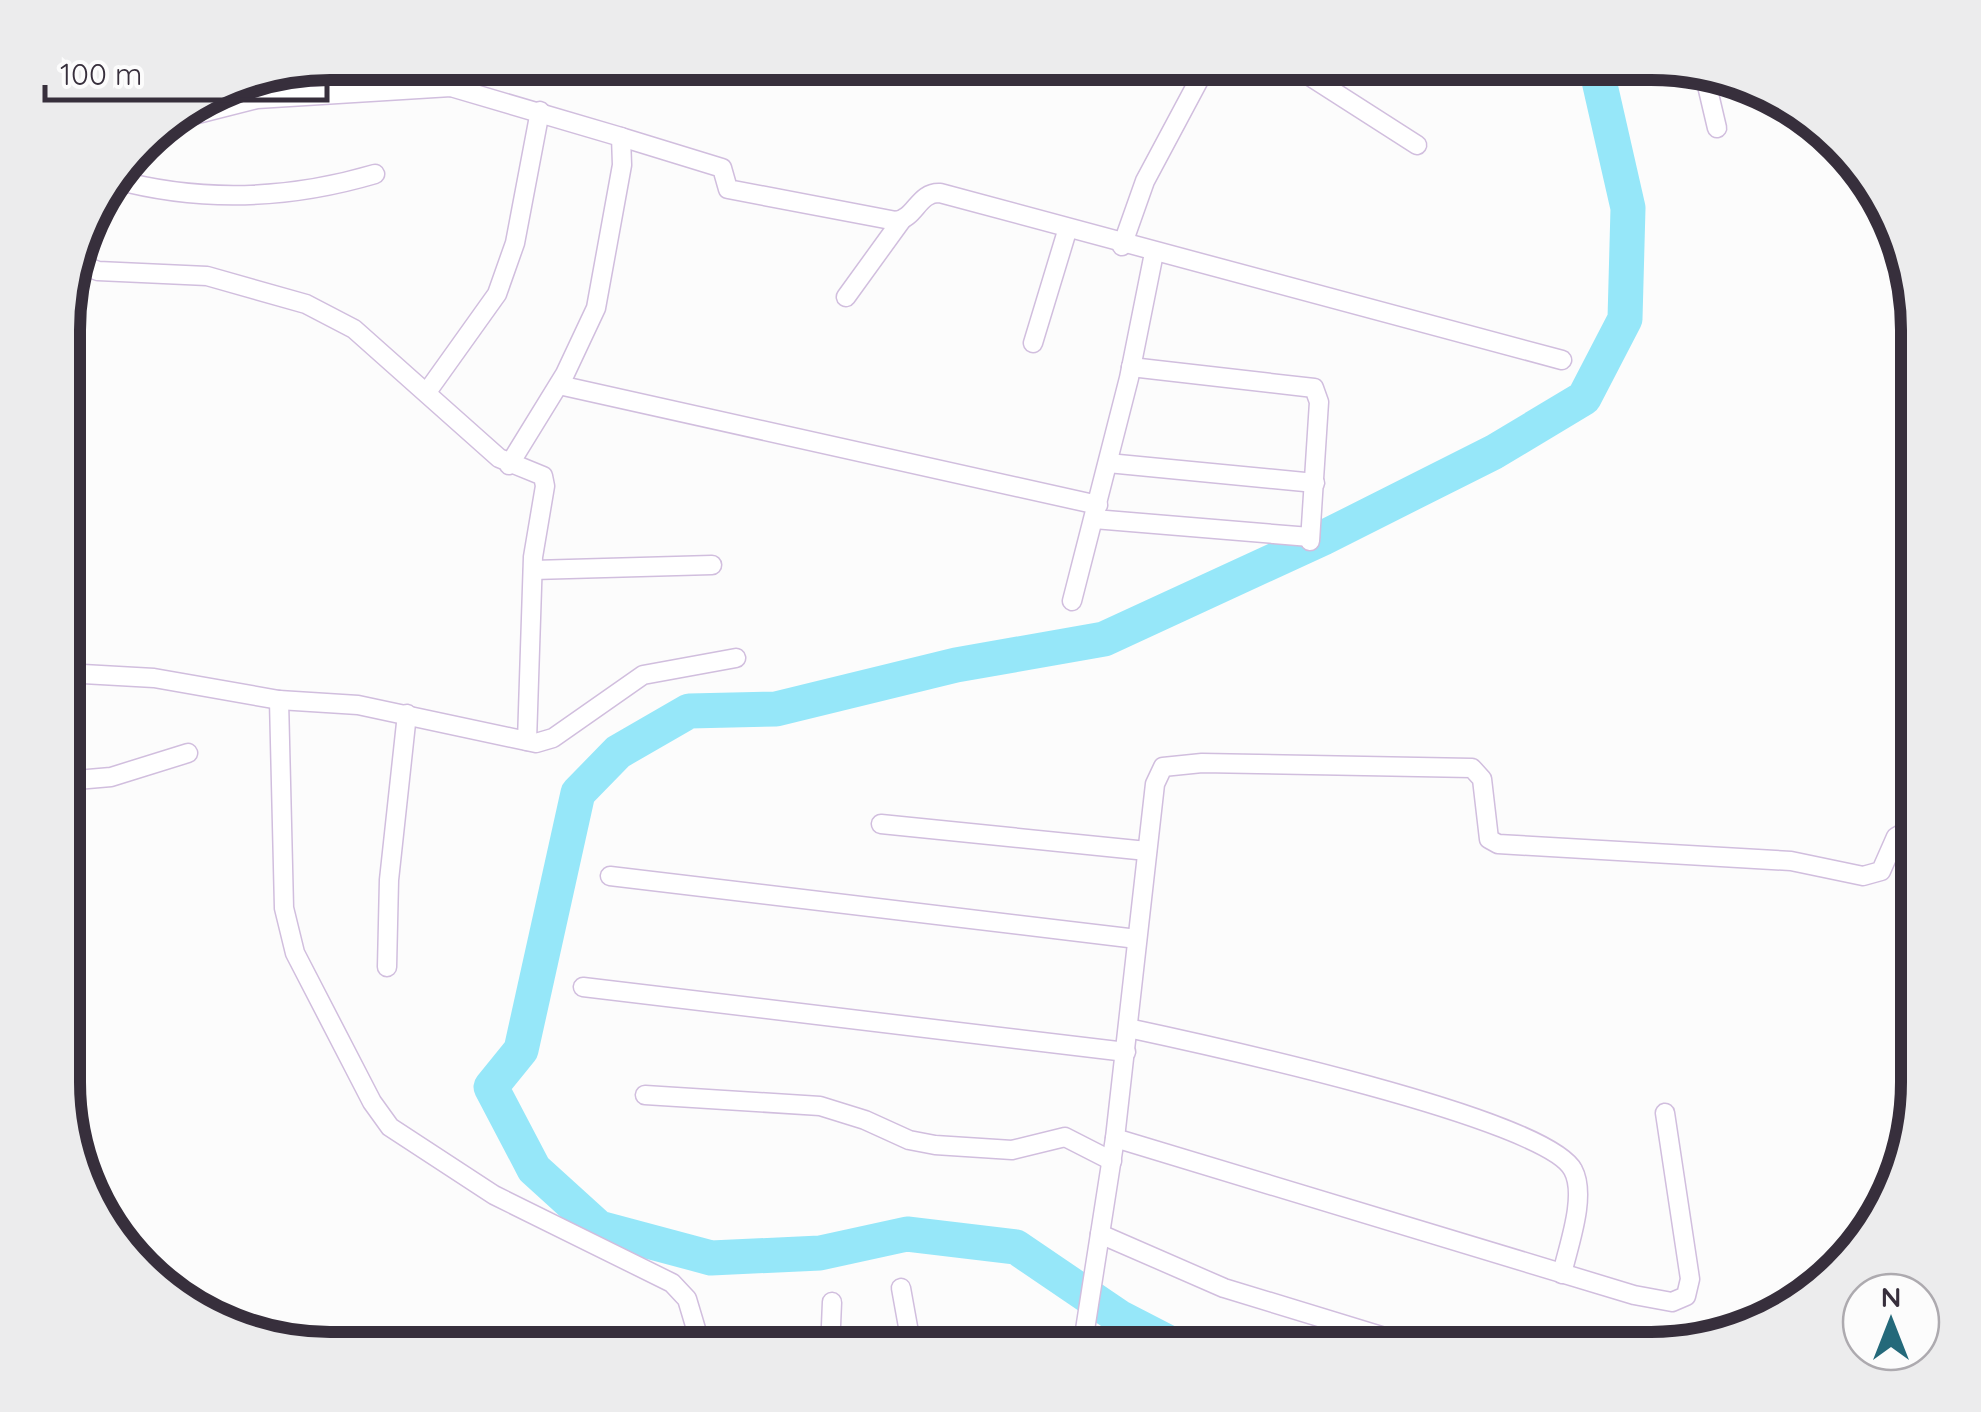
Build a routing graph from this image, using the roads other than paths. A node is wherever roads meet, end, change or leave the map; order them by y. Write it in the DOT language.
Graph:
graph roads {
  1 [pos="452,80"];
  2 [pos="1199,81"];
  3 [pos="1317,81"];
  4 [pos="1707,87"];
  5 [pos="451,88"];
  6 [pos="212,110"];
  7 [pos="540,111"];
  8 [pos="1717,128"];
  9 [pos="621,137"];
  10 [pos="1417,146"];
  11 [pos="375,174"];
  12 [pos="128,184"];
  13 [pos="901,221"];
  14 [pos="1067,231"];
  15 [pos="1122,246"];
  16 [pos="1154,253"];
  17 [pos="89,267"];
  18 [pos="846,297"];
  19 [pos="1034,343"];
  20 [pos="1562,360"];
  21 [pos="1131,367"];
  22 [pos="558,385"];
  23 [pos="427,392"];
  24 [pos="1108,463"];
  25 [pos="509,465"];
  26 [pos="1314,483"];
  27 [pos="1096,512"];
  28 [pos="712,565"];
  29 [pos="532,570"];
  30 [pos="1072,602"];
  31 [pos="736,658"];
  32 [pos="80,674"];
  33 [pos="278,700"];
  34 [pos="407,714"];
  35 [pos="528,741"];
  36 [pos="188,753"];
  37 [pos="81,780"];
  38 [pos="881,824"];
  39 [pos="1900,835"];
  40 [pos="1147,851"];
  41 [pos="610,876"];
  42 [pos="1137,939"];
  43 [pos="386,968"];
  44 [pos="583,987"];
  45 [pos="1128,1028"];
  46 [pos="1126,1052"];
  47 [pos="645,1094"];
  48 [pos="1664,1113"];
  49 [pos="1115,1138"];
  50 [pos="1112,1161"];
  51 [pos="1100,1240"];
  52 [pos="1562,1274"];
  53 [pos="901,1288"];
  54 [pos="832,1302"];
  55 [pos="697,1331"];
  56 [pos="831,1331"];
  57 [pos="909,1331"];
  58 [pos="1085,1332"];
  59 [pos="1365,1332"];
  1 -- 5 [label="street"];
  2 -- 15 [label="street"];
  3 -- 10 [label="street"];
  4 -- 8 [label="street"];
  5 -- 6 [label="street"];
  5 -- 7 [label="street"];
  7 -- 9 [label="street"];
  7 -- 23 [label="street"];
  9 -- 13 [label="street"];
  9 -- 22 [label="street"];
  11 -- 12 [label="street"];
  13 -- 14 [label="street"];
  13 -- 18 [label="street"];
  14 -- 15 [label="street"];
  14 -- 19 [label="street"];
  15 -- 16 [label="street"];
  16 -- 20 [label="street"];
  16 -- 21 [label="street"];
  17 -- 23 [label="street"];
  21 -- 24 [label="street"];
  21 -- 26 [label="street"];
  22 -- 25 [label="street"];
  22 -- 27 [label="street"];
  23 -- 25 [label="street"];
  24 -- 26 [label="street"];
  24 -- 27 [label="street"];
  25 -- 29 [label="street"];
  26 -- 27 [label="street"];
  27 -- 30 [label="street"];
  28 -- 29 [label="street"];
  29 -- 35 [label="street"];
  31 -- 35 [label="street"];
  32 -- 33 [label="street"];
  33 -- 34 [label="street"];
  33 -- 55 [label="street"];
  34 -- 35 [label="street"];
  34 -- 43 [label="street"];
  36 -- 37 [label="street"];
  38 -- 40 [label="street"];
  39 -- 40 [label="street"];
  40 -- 42 [label="street"];
  41 -- 42 [label="street"];
  42 -- 45 [label="street"];
  44 -- 46 [label="street"];
  45 -- 46 [label="street"];
  45 -- 52 [label="street"];
  46 -- 49 [label="street"];
  47 -- 50 [label="street"];
  48 -- 52 [label="street"];
  49 -- 50 [label="street"];
  49 -- 52 [label="street"];
  50 -- 51 [label="street"];
  51 -- 58 [label="street"];
  51 -- 59 [label="street"];
  53 -- 57 [label="street"];
  54 -- 56 [label="street"];
}
